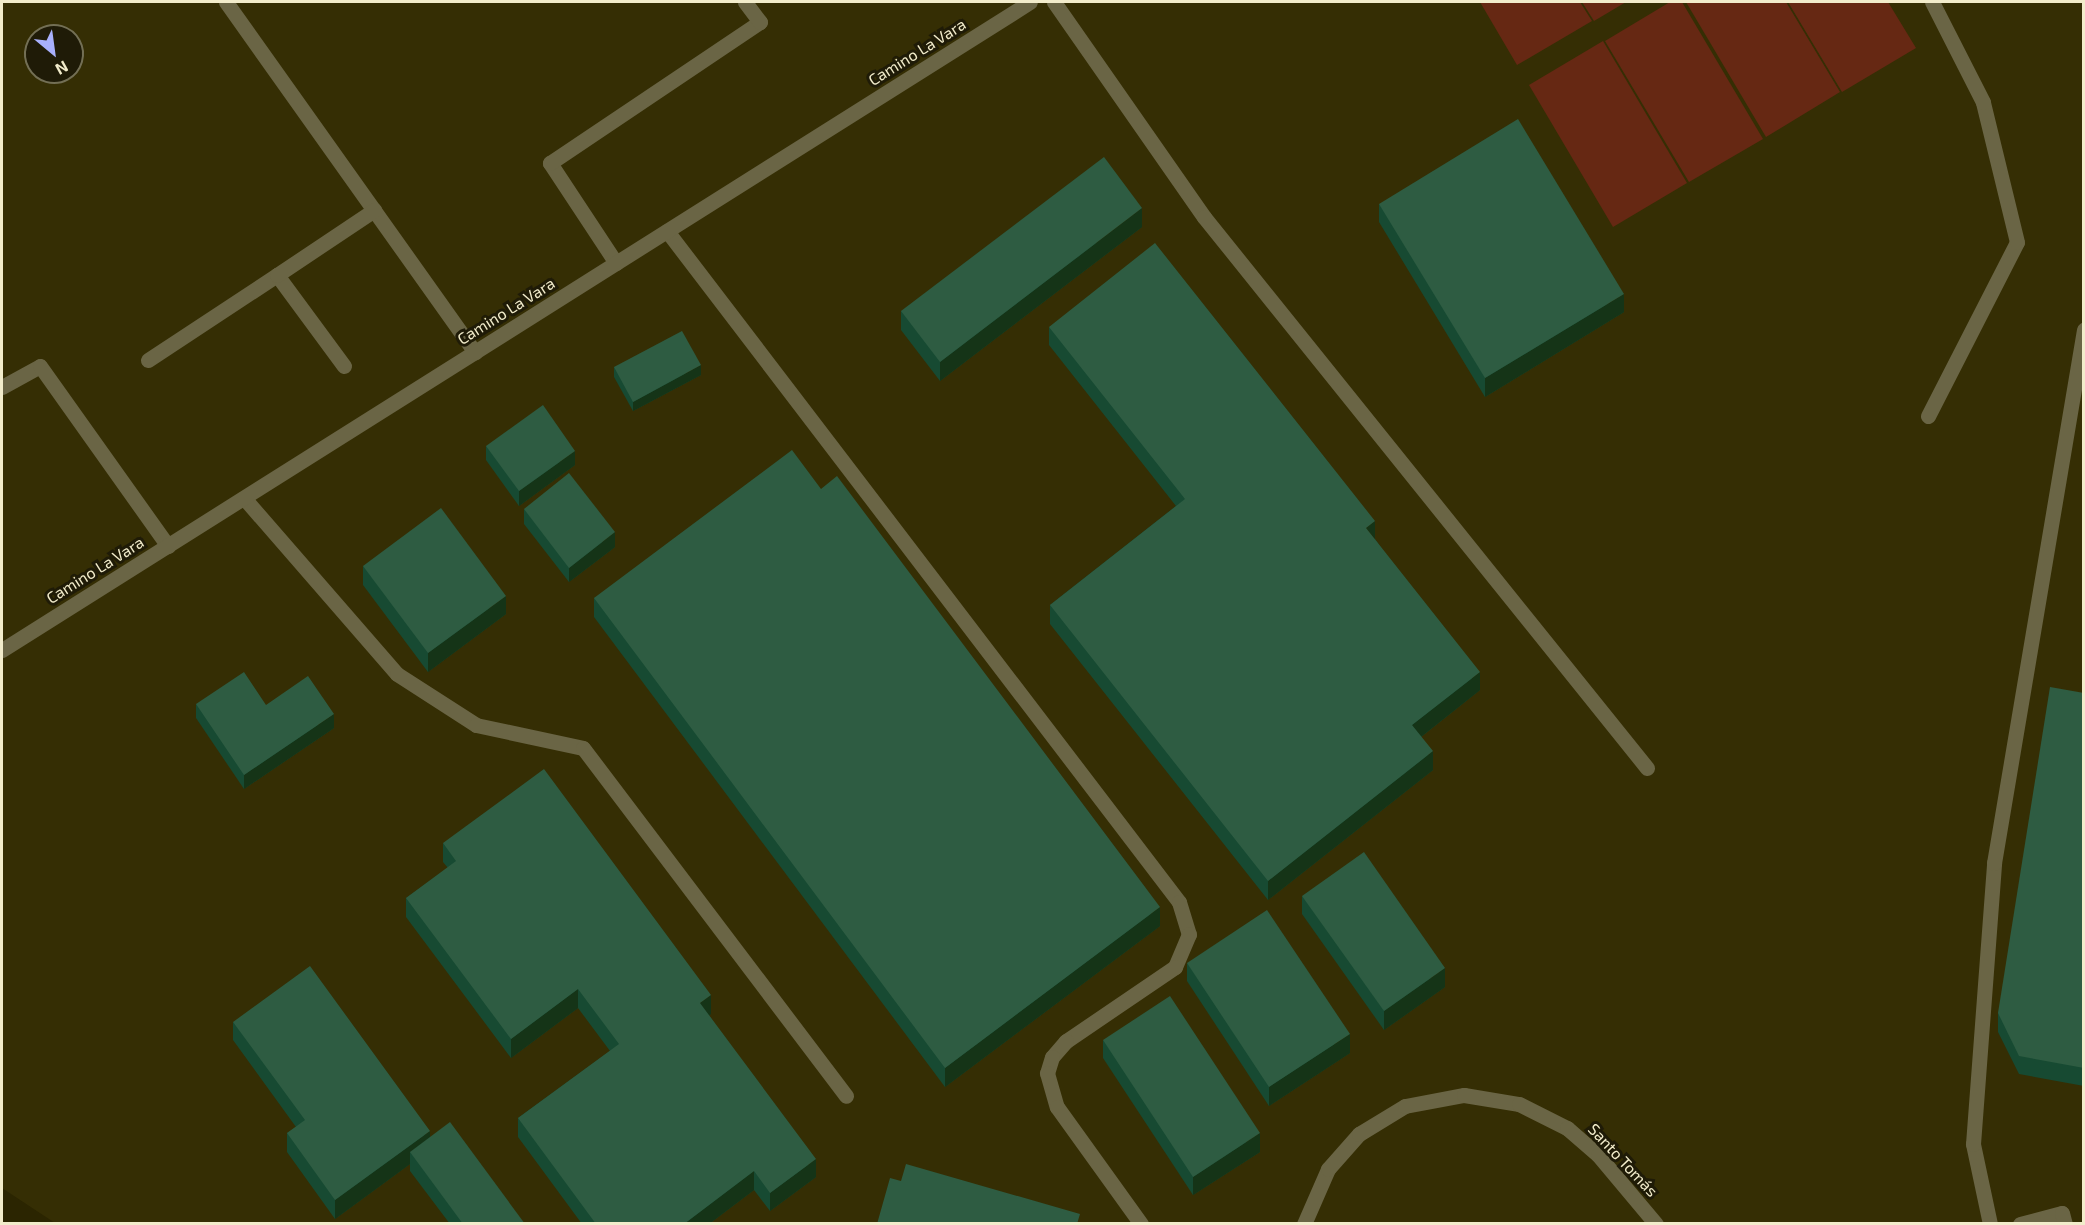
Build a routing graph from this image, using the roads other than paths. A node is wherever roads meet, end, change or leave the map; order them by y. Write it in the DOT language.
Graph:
graph roads {
  1 [pos="226,2"];
  2 [pos="745,2"];
  3 [pos="1030,2"];
  4 [pos="1054,2"];
  5 [pos="1932,2"];
  6 [pos="374,210"];
  7 [pos="667,231"];
  8 [pos="616,263"];
  9 [pos="277,275"];
  10 [pos="2084,330"];
  11 [pos="476,352"];
  12 [pos="148,360"];
  13 [pos="344,366"];
  14 [pos="2,387"];
  15 [pos="1928,416"];
  16 [pos="244,498"];
  17 [pos="168,546"];
  18 [pos="2,650"];
  19 [pos="1647,768"];
  20 [pos="846,1096"];
  21 [pos="2063,1218"];
  22 [pos="1141,1224"];
  23 [pos="1304,1224"];
  24 [pos="1656,1224"];
  25 [pos="1990,1224"];
  26 [pos="2020,1224"];
  1 -- 6 [label="street"];
  2 -- 8 [label="street"];
  3 -- 7 [label="street, Camino La Vara"];
  4 -- 19 [label="street"];
  5 -- 15 [label="street"];
  6 -- 9 [label="street"];
  6 -- 11 [label="street"];
  7 -- 8 [label="street, Camino La Vara"];
  7 -- 22 [label="street"];
  8 -- 11 [label="street, Camino La Vara"];
  9 -- 12 [label="street"];
  9 -- 13 [label="street"];
  10 -- 25 [label="street"];
  11 -- 16 [label="street, Camino La Vara"];
  14 -- 17 [label="street"];
  16 -- 17 [label="street, Camino La Vara"];
  16 -- 20 [label="street"];
  17 -- 18 [label="street, Camino La Vara"];
  21 -- 26 [label="street"];
  23 -- 24 [label="street, Santo Tomás"];
}
